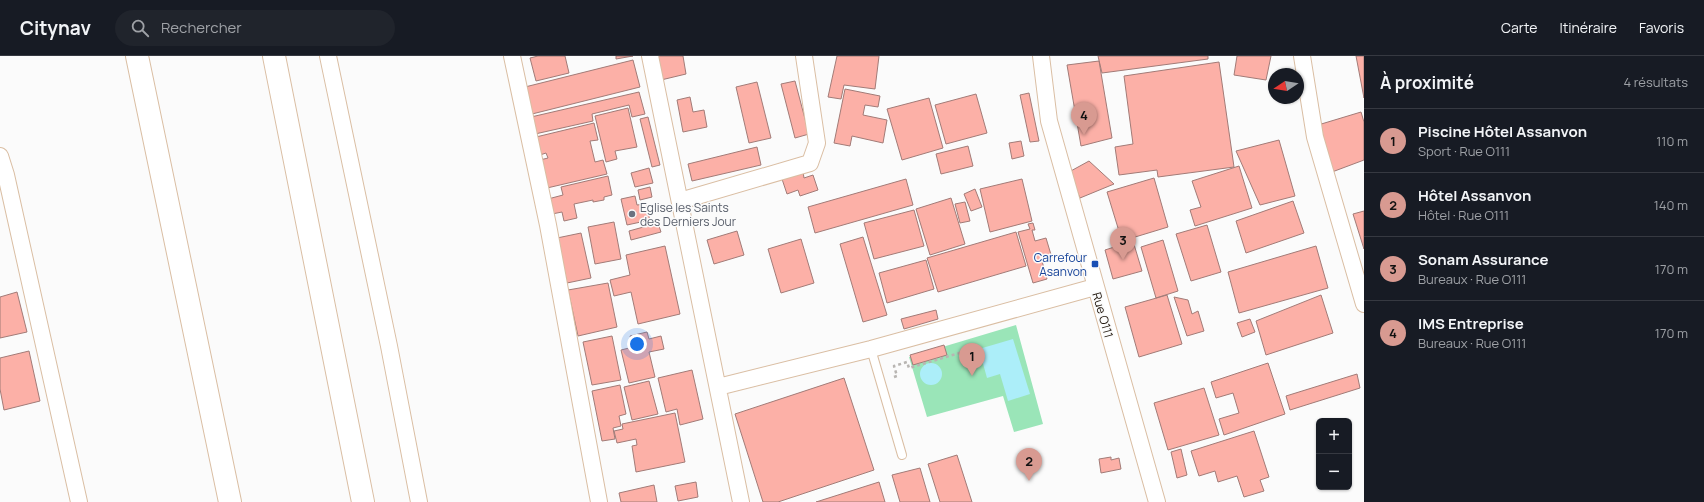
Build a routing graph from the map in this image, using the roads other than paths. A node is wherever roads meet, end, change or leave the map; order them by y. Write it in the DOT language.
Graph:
graph roads {
  1 [pos="137,56"];
  2 [pos="274,56"];
  3 [pos="328,56"];
  4 [pos="512,56"];
  5 [pos="650,56"];
  6 [pos="804,56"];
  7 [pos="1041,56"];
  8 [pos="1302,56"];
  9 [pos="0,156"];
  10 [pos="680,202"];
  11 [pos="1095,287"];
  12 [pos="1364,304"];
  13 [pos="871,349"];
  14 [pos="718,388"];
  15 [pos="902,455"];
  16 [pos="79,502"];
  17 [pos="230,502"];
  18 [pos="363,502"];
  19 [pos="420,502"];
  20 [pos="599,502"];
  21 [pos="741,502"];
  22 [pos="1157,502"];
  1 -- 17 [label="highway"];
  2 -- 18 [label="highway"];
  3 -- 19 [label="street"];
  4 -- 20 [label="street"];
  5 -- 10 [label="street"];
  6 -- 10 [label="street"];
  7 -- 11 [label="street, Rue O111"];
  8 -- 12 [label="street"];
  9 -- 16 [label="street"];
  10 -- 14 [label="street"];
  11 -- 13 [label="street"];
  11 -- 22 [label="street, Rue O111"];
  13 -- 14 [label="street"];
  13 -- 15 [label="lane"];
  14 -- 21 [label="street"];
}
